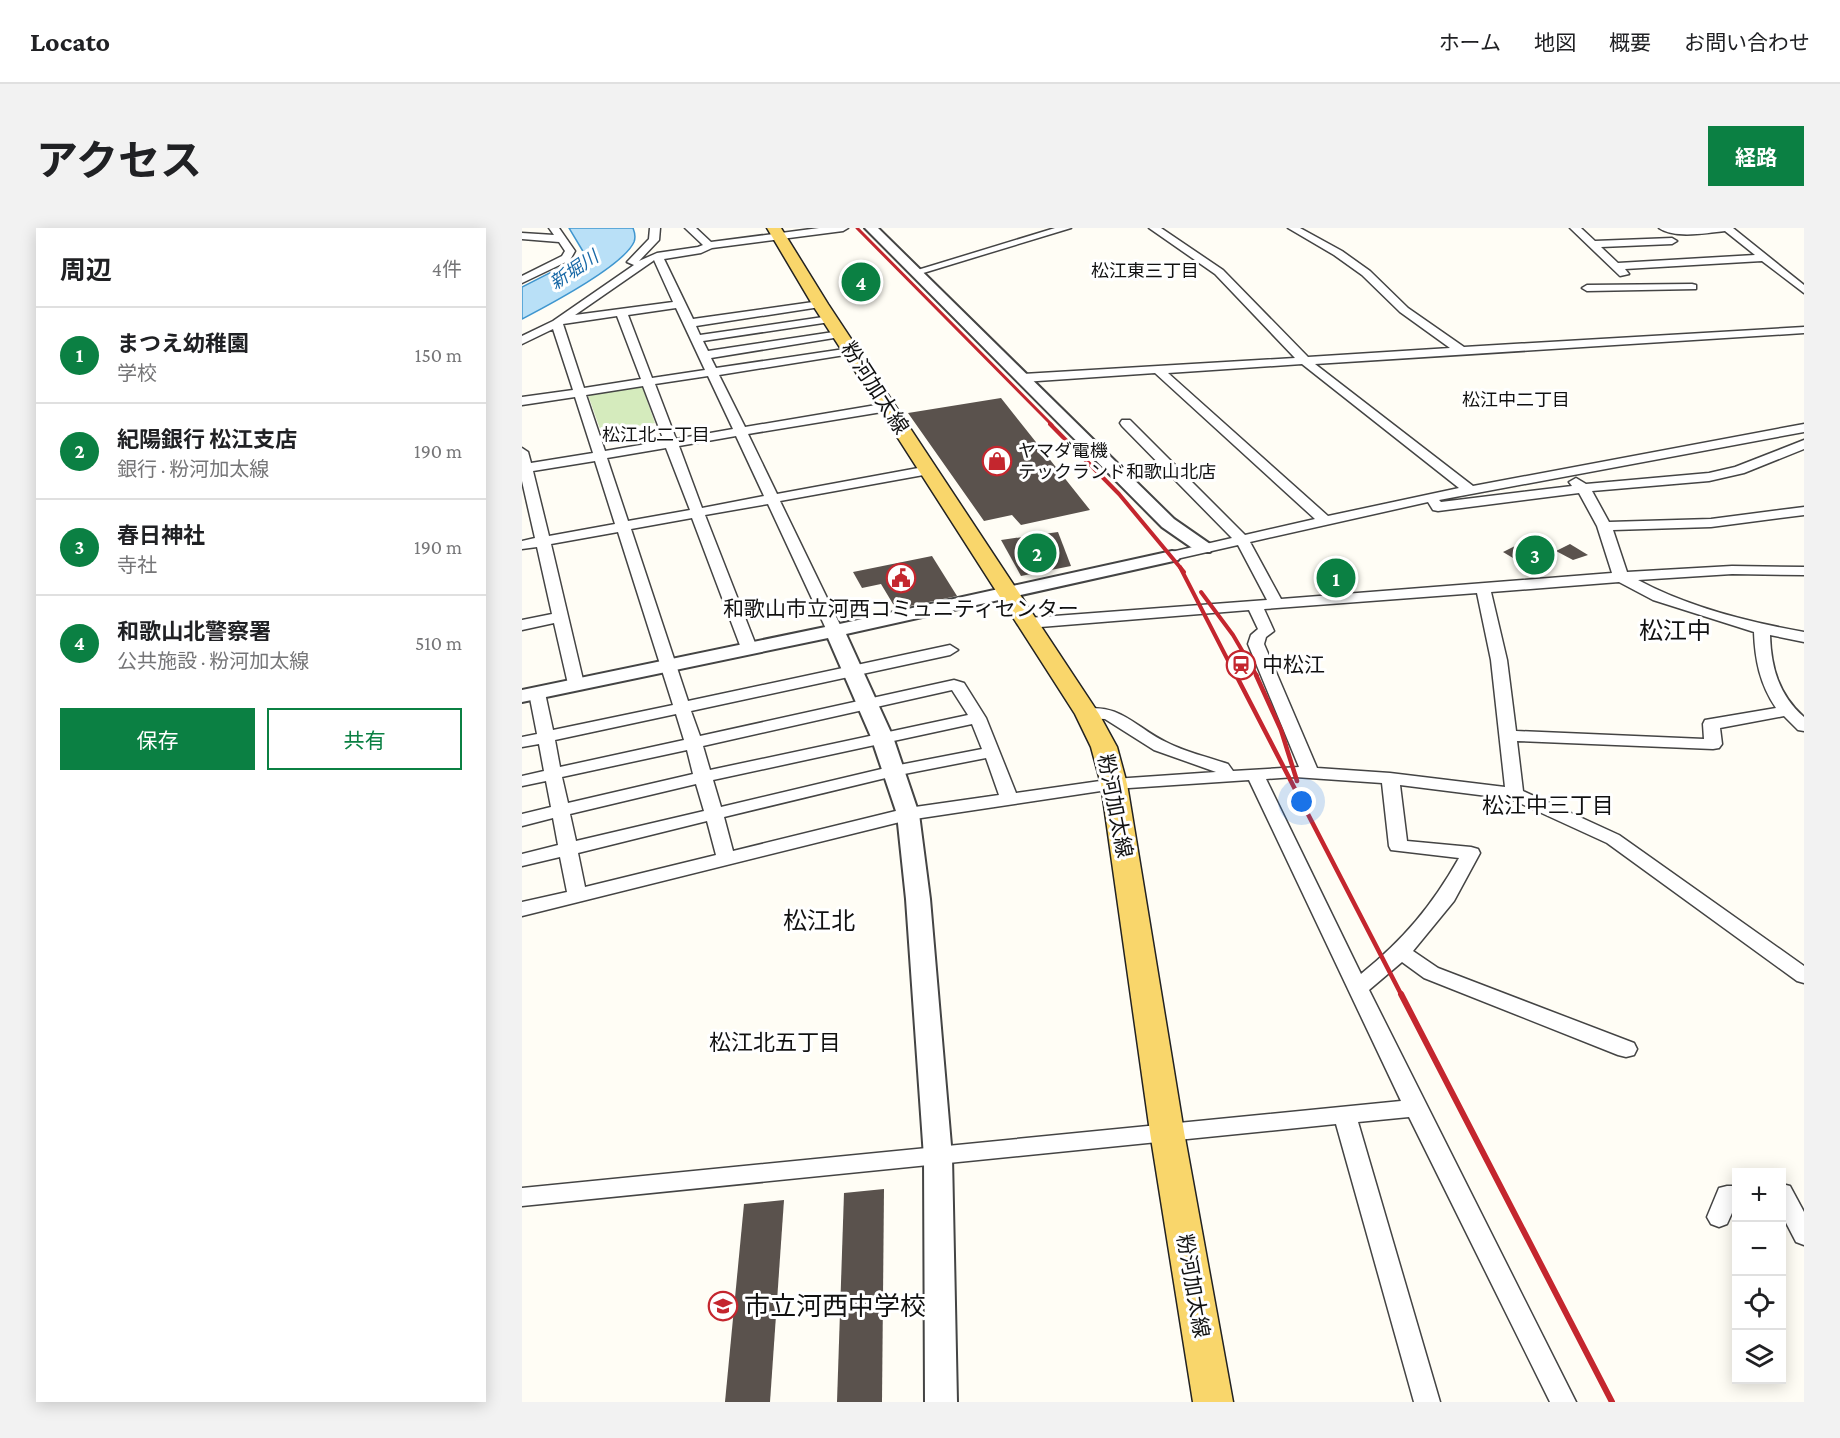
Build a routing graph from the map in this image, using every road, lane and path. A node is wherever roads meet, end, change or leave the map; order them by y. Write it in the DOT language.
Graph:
graph roads {
  1 [pos="554,228"];
  2 [pos="655,228"];
  3 [pos="690,228"];
  4 [pos="843,228"];
  5 [pos="871,228"];
  6 [pos="1066,228"];
  7 [pos="1154,228"];
  8 [pos="1293,228"];
  9 [pos="1575,228"];
  10 [pos="1664,228"];
  11 [pos="1727,228"];
  12 [pos="776,233"];
  13 [pos="522,236"];
  14 [pos="561,239"];
  15 [pos="1672,241"];
  16 [pos="1591,243"];
  17 [pos="709,245"];
  18 [pos="657,256"];
  19 [pos="1762,258"];
  20 [pos="1615,266"];
  21 [pos="916,272"];
  22 [pos="522,280"];
  23 [pos="1692,287"];
  24 [pos="1587,288"];
  25 [pos="1639,288"];
  26 [pos="1804,290"];
  27 [pos="680,304"];
  28 [pos="621,312"];
  29 [pos="559,322"];
  30 [pos="690,323"];
  31 [pos="835,327"];
  32 [pos="522,330"];
  33 [pos="1804,330"];
  34 [pos="698,339"];
  35 [pos="522,341"];
  36 [pos="1461,351"];
  37 [pos="705,355"];
  38 [pos="1306,362"];
  39 [pos="1157,369"];
  40 [pos="713,371"];
  41 [pos="1023,378"];
  42 [pos="648,381"];
  43 [pos="580,392"];
  44 [pos="522,401"];
  45 [pos="888,407"];
  46 [pos="1126,423"];
  47 [pos="1804,428"];
  48 [pos="741,432"];
  49 [pos="670,443"];
  50 [pos="1804,444"];
  51 [pos="522,452"];
  52 [pos="599,455"];
  53 [pos="524,468"];
  54 [pos="929,470"];
  55 [pos="1563,472"];
  56 [pos="1584,488"];
  57 [pos="1469,489"];
  58 [pos="773,498"];
  59 [pos="1428,498"];
  60 [pos="1804,511"];
  61 [pos="698,512"];
  62 [pos="1325,521"];
  63 [pos="623,526"];
  64 [pos="1605,526"];
  65 [pos="1242,540"];
  66 [pos="543,541"];
  67 [pos="522,545"];
  68 [pos="1204,548"];
  69 [pos="1172,556"];
  70 [pos="1804,572"];
  71 [pos="1621,577"];
  72 [pos="1484,588"];
  73 [pos="1009,593"];
  74 [pos="1277,605"];
  75 [pos="1255,607"];
  76 [pos="560,617"];
  77 [pos="1028,623"];
  78 [pos="522,625"];
  79 [pos="1762,629"];
  80 [pos="835,631"];
  81 [pos="1804,637"];
  82 [pos="749,648"];
  83 [pos="950,650"];
  84 [pos="666,665"];
  85 [pos="852,670"];
  86 [pos="576,684"];
  87 [pos="529,694"];
  88 [pos="867,703"];
  89 [pos="680,708"];
  90 [pos="1786,711"];
  91 [pos="1087,714"];
  92 [pos="978,718"];
  93 [pos="1804,726"];
  94 [pos="547,736"];
  95 [pos="1510,736"];
  96 [pos="882,737"];
  97 [pos="522,742"];
  98 [pos="693,742"];
  99 [pos="992,752"];
  100 [pos="894,771"];
  101 [pos="553,774"];
  102 [pos="1311,774"];
  103 [pos="1256,776"];
  104 [pos="702,777"];
  105 [pos="1229,777"];
  106 [pos="1390,778"];
  107 [pos="522,781"];
  108 [pos="1114,784"];
  109 [pos="1515,794"];
  110 [pos="1009,799"];
  111 [pos="560,811"];
  112 [pos="713,814"];
  113 [pos="908,814"];
  114 [pos="522,820"];
  115 [pos="568,849"];
  116 [pos="726,857"];
  117 [pos="522,860"];
  118 [pos="577,895"];
  119 [pos="522,909"];
  120 [pos="1401,952"];
  121 [pos="1804,975"];
  122 [pos="1358,988"];
  123 [pos="1626,1049"];
  124 [pos="1415,1108"];
  125 [pos="1345,1116"];
  126 [pos="1167,1132"];
  127 [pos="938,1157"];
  128 [pos="1732,1195"];
  129 [pos="522,1197"];
  130 [pos="1786,1201"];
  131 [pos="1719,1217"];
  132 [pos="1804,1235"];
  133 [pos="941,1402"];
  134 [pos="1213,1402"];
  135 [pos="1427,1402"];
  136 [pos="1563,1402"];
  1 -- 14 [label="street"];
  2 -- 32 [label="street"];
  3 -- 17 [label="street"];
  4 -- 12 [label="street"];
  5 -- 21 [label="street"];
  6 -- 21 [label="street"];
  7 -- 38 [label="street"];
  8 -- 36 [label="street"];
  9 -- 16 [label="street"];
  10 -- 11 [label="street"];
  11 -- 19 [label="street"];
  12 -- 17 [label="street"];
  12 -- 31 [label="main road, 粉河加太線"];
  13 -- 14 [label="street"];
  14 -- 22 [label="street"];
  15 -- 16 [label="street"];
  16 -- 20 [label="street"];
  17 -- 18 [label="street"];
  18 -- 27 [label="street"];
  18 -- 29 [label="street"];
  19 -- 20 [label="street"];
  19 -- 26 [label="street"];
  20 -- 25 [label="street"];
  21 -- 41 [label="street"];
  23 -- 25 [label="street"];
  24 -- 25 [label="street"];
  27 -- 28 [label="street"];
  27 -- 30 [label="street"];
  28 -- 29 [label="street"];
  28 -- 42 [label="street"];
  29 -- 35 [label="street"];
  29 -- 43 [label="street"];
  30 -- 31 [label="street"];
  30 -- 34 [label="street"];
  31 -- 34 [label="street"];
  31 -- 37 [label="street"];
  31 -- 40 [label="street"];
  31 -- 45 [label="main road, 粉河加太線"];
  33 -- 36 [label="street"];
  34 -- 37 [label="street"];
  36 -- 38 [label="street"];
  37 -- 40 [label="street"];
  38 -- 39 [label="street"];
  38 -- 57 [label="street"];
  39 -- 41 [label="street"];
  39 -- 62 [label="street"];
  40 -- 42 [label="street"];
  40 -- 48 [label="street"];
  41 -- 68 [label="street"];
  42 -- 43 [label="street"];
  42 -- 49 [label="street"];
  43 -- 44 [label="street"];
  43 -- 52 [label="street"];
  45 -- 48 [label="street"];
  45 -- 54 [label="main road, 粉河加太線"];
  46 -- 65 [label="street"];
  47 -- 55 [label="street"];
  48 -- 49 [label="street"];
  48 -- 58 [label="street"];
  49 -- 52 [label="street"];
  49 -- 61 [label="street"];
  50 -- 56 [label="street"];
  51 -- 53 [label="street"];
  52 -- 53 [label="street"];
  52 -- 63 [label="street"];
  53 -- 66 [label="street"];
  54 -- 58 [label="street"];
  54 -- 73 [label="main road, 粉河加太線"];
  55 -- 56 [label="street"];
  55 -- 57 [label="street"];
  56 -- 59 [label="street"];
  56 -- 64 [label="street"];
  57 -- 59 [label="street"];
  58 -- 61 [label="street"];
  58 -- 80 [label="street"];
  59 -- 62 [label="street"];
  60 -- 64 [label="street"];
  61 -- 63 [label="street"];
  61 -- 82 [label="street"];
  62 -- 65 [label="street"];
  63 -- 66 [label="street"];
  63 -- 84 [label="street"];
  64 -- 71 [label="street"];
  65 -- 68 [label="street"];
  65 -- 74 [label="street"];
  66 -- 67 [label="street"];
  66 -- 76 [label="street"];
  68 -- 69 [label="street"];
  69 -- 73 [label="street"];
  70 -- 71 [label="street"];
  71 -- 72 [label="street"];
  71 -- 79 [label="street"];
  72 -- 74 [label="street"];
  72 -- 95 [label="street"];
  73 -- 77 [label="main road, 粉河加太線"];
  73 -- 80 [label="street"];
  74 -- 75 [label="street"];
  75 -- 77 [label="street"];
  75 -- 102 [label="street"];
  76 -- 78 [label="street"];
  76 -- 86 [label="street"];
  77 -- 91 [label="main road, 粉河加太線"];
  79 -- 81 [label="street"];
  79 -- 90 [label="street"];
  80 -- 82 [label="street"];
  80 -- 85 [label="street"];
  82 -- 84 [label="street"];
  83 -- 85 [label="street"];
  84 -- 86 [label="street"];
  84 -- 89 [label="street"];
  85 -- 88 [label="street"];
  85 -- 89 [label="street"];
  86 -- 87 [label="street"];
  87 -- 94 [label="street"];
  88 -- 92 [label="street"];
  88 -- 96 [label="street"];
  88 -- 98 [label="street"];
  89 -- 94 [label="street"];
  89 -- 98 [label="street"];
  90 -- 93 [label="street"];
  90 -- 95 [label="street"];
  91 -- 105 [label="street"];
  91 -- 108 [label="main road, 粉河加太線"];
  92 -- 96 [label="street"];
  92 -- 99 [label="street"];
  94 -- 97 [label="street"];
  94 -- 101 [label="street"];
  95 -- 109 [label="street"];
  96 -- 100 [label="street"];
  96 -- 104 [label="street"];
  98 -- 101 [label="street"];
  98 -- 104 [label="street"];
  99 -- 100 [label="street"];
  99 -- 110 [label="street"];
  100 -- 112 [label="street"];
  100 -- 113 [label="street"];
  101 -- 107 [label="street"];
  101 -- 111 [label="street"];
  102 -- 103 [label="street"];
  102 -- 106 [label="street"];
  103 -- 105 [label="street"];
  103 -- 122 [label="street"];
  104 -- 111 [label="street"];
  104 -- 112 [label="street"];
  105 -- 108 [label="street"];
  106 -- 109 [label="street"];
  106 -- 120 [label="street"];
  108 -- 110 [label="street"];
  108 -- 126 [label="main road, 粉河加太線"];
  109 -- 121 [label="street"];
  110 -- 113 [label="street"];
  111 -- 114 [label="street"];
  111 -- 115 [label="street"];
  112 -- 115 [label="street"];
  112 -- 116 [label="street"];
  113 -- 116 [label="street"];
  113 -- 127 [label="street"];
  115 -- 117 [label="street"];
  115 -- 118 [label="street"];
  116 -- 118 [label="street"];
  118 -- 119 [label="street"];
  120 -- 122 [label="street"];
  120 -- 123 [label="street"];
  122 -- 124 [label="street"];
  124 -- 125 [label="street"];
  124 -- 136 [label="street"];
  125 -- 126 [label="street"];
  125 -- 135 [label="street"];
  126 -- 127 [label="street"];
  126 -- 134 [label="main road, 粉河加太線"];
  127 -- 129 [label="street"];
  127 -- 133 [label="street"];
  128 -- 131 [label="street"];
  130 -- 132 [label="street"];
}
